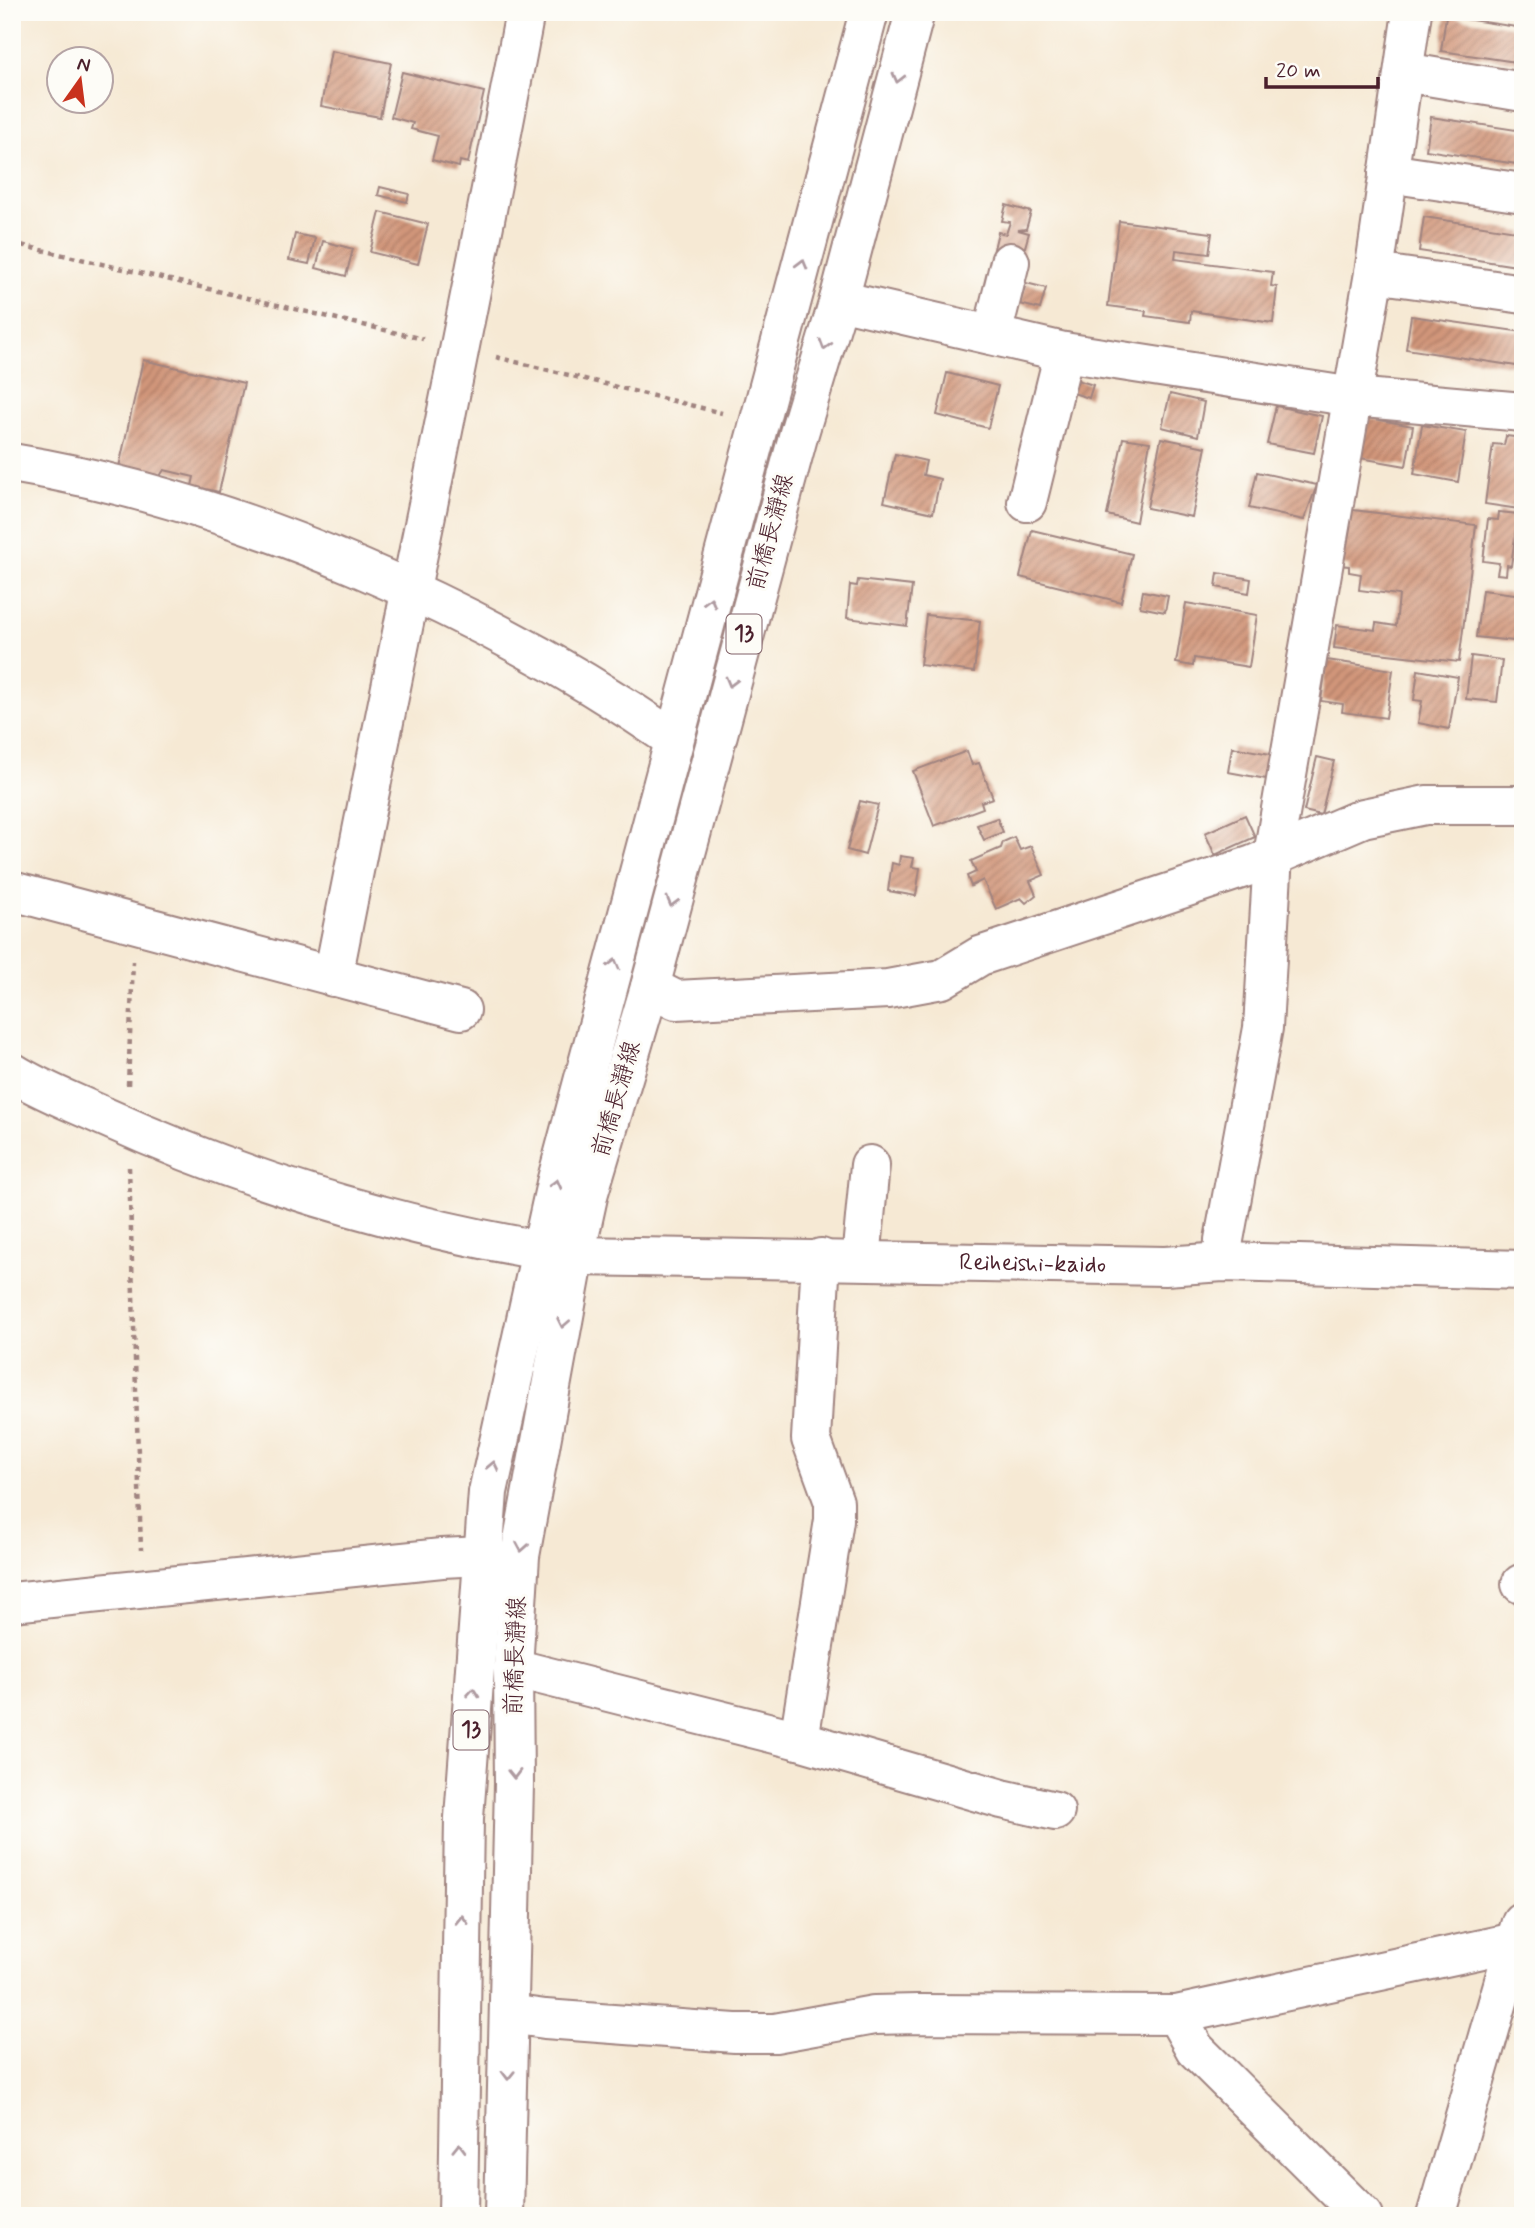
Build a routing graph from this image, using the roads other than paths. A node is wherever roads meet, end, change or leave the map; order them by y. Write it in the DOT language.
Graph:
graph roads {
  1 [pos="526,12"];
  2 [pos="869,12"];
  3 [pos="915,12"];
  4 [pos="1412,12"];
  5 [pos="1404,72"];
  6 [pos="1523,92"];
  7 [pos="1388,173"];
  8 [pos="1523,193"];
  9 [pos="1010,262"];
  10 [pos="1374,272"];
  11 [pos="1523,294"];
  12 [pos="839,300"];
  13 [pos="992,335"];
  14 [pos="1064,352"];
  15 [pos="1353,397"];
  16 [pos="1523,412"];
  17 [pos="12,463"];
  18 [pos="1027,502"];
  19 [pos="408,590"];
  20 [pos="673,739"];
  21 [pos="1523,805"];
  22 [pos="1273,855"];
  23 [pos="12,891"];
  24 [pos="333,977"];
  25 [pos="650,987"];
  26 [pos="461,1010"];
  27 [pos="12,1072"];
  28 [pos="870,1165"];
  29 [pos="558,1253"];
  30 [pos="821,1258"];
  31 [pos="861,1260"];
  32 [pos="1223,1262"];
  33 [pos="1523,1270"];
  34 [pos="482,1556"];
  35 [pos="12,1602"];
  36 [pos="513,1668"];
  37 [pos="799,1740"];
  38 [pos="1055,1811"];
  39 [pos="1519,1929"];
  40 [pos="509,2014"];
  41 [pos="1176,2015"];
  42 [pos="458,2216"];
  43 [pos="504,2216"];
  44 [pos="1363,2216"];
  45 [pos="1436,2216"];
  1 -- 19 [label="street"];
  20 -- 2 [label="street, 前橋長瀞線 / 13, one-way"];
  3 -- 12 [label="street, 前橋長瀞線 / 13, one-way"];
  4 -- 5 [label="street"];
  5 -- 6 [label="street"];
  5 -- 7 [label="street"];
  7 -- 8 [label="street"];
  7 -- 10 [label="street"];
  9 -- 13 [label="street"];
  10 -- 11 [label="street"];
  10 -- 15 [label="street"];
  12 -- 13 [label="street"];
  12 -- 25 [label="street, 前橋長瀞線 / 13, one-way"];
  13 -- 14 [label="street"];
  14 -- 15 [label="street"];
  14 -- 18 [label="street"];
  15 -- 16 [label="street"];
  15 -- 22 [label="street"];
  17 -- 19 [label="street"];
  19 -- 20 [label="street"];
  19 -- 24 [label="street"];
  29 -- 20 [label="street, 前橋長瀞線 / 13, one-way"];
  21 -- 22 [label="street"];
  22 -- 25 [label="street"];
  22 -- 32 [label="street"];
  23 -- 24 [label="street"];
  24 -- 26 [label="street"];
  25 -- 29 [label="street, 前橋長瀞線 / 13"];
  27 -- 29 [label="street, Reiheishi-kaido"];
  28 -- 31 [label="street"];
  29 -- 30 [label="street, Reiheishi-kaido"];
  34 -- 29 [label="street, 前橋長瀞線 / 13, one-way"];
  29 -- 36 [label="street, 前橋長瀞線 / 13, one-way"];
  30 -- 31 [label="street, Reiheishi-kaido"];
  30 -- 37 [label="street"];
  31 -- 32 [label="street, Reiheishi-kaido"];
  32 -- 33 [label="street, Reiheishi-kaido"];
  34 -- 35 [label="street"];
  42 -- 34 [label="street, 前橋長瀞線 / 13, one-way"];
  36 -- 37 [label="street"];
  36 -- 40 [label="street, 前橋長瀞線 / 13, one-way"];
  37 -- 38 [label="street"];
  39 -- 41 [label="street"];
  39 -- 45 [label="street"];
  40 -- 41 [label="street"];
  40 -- 43 [label="street, 前橋長瀞線 / 13, one-way"];
  41 -- 44 [label="street"];
}
